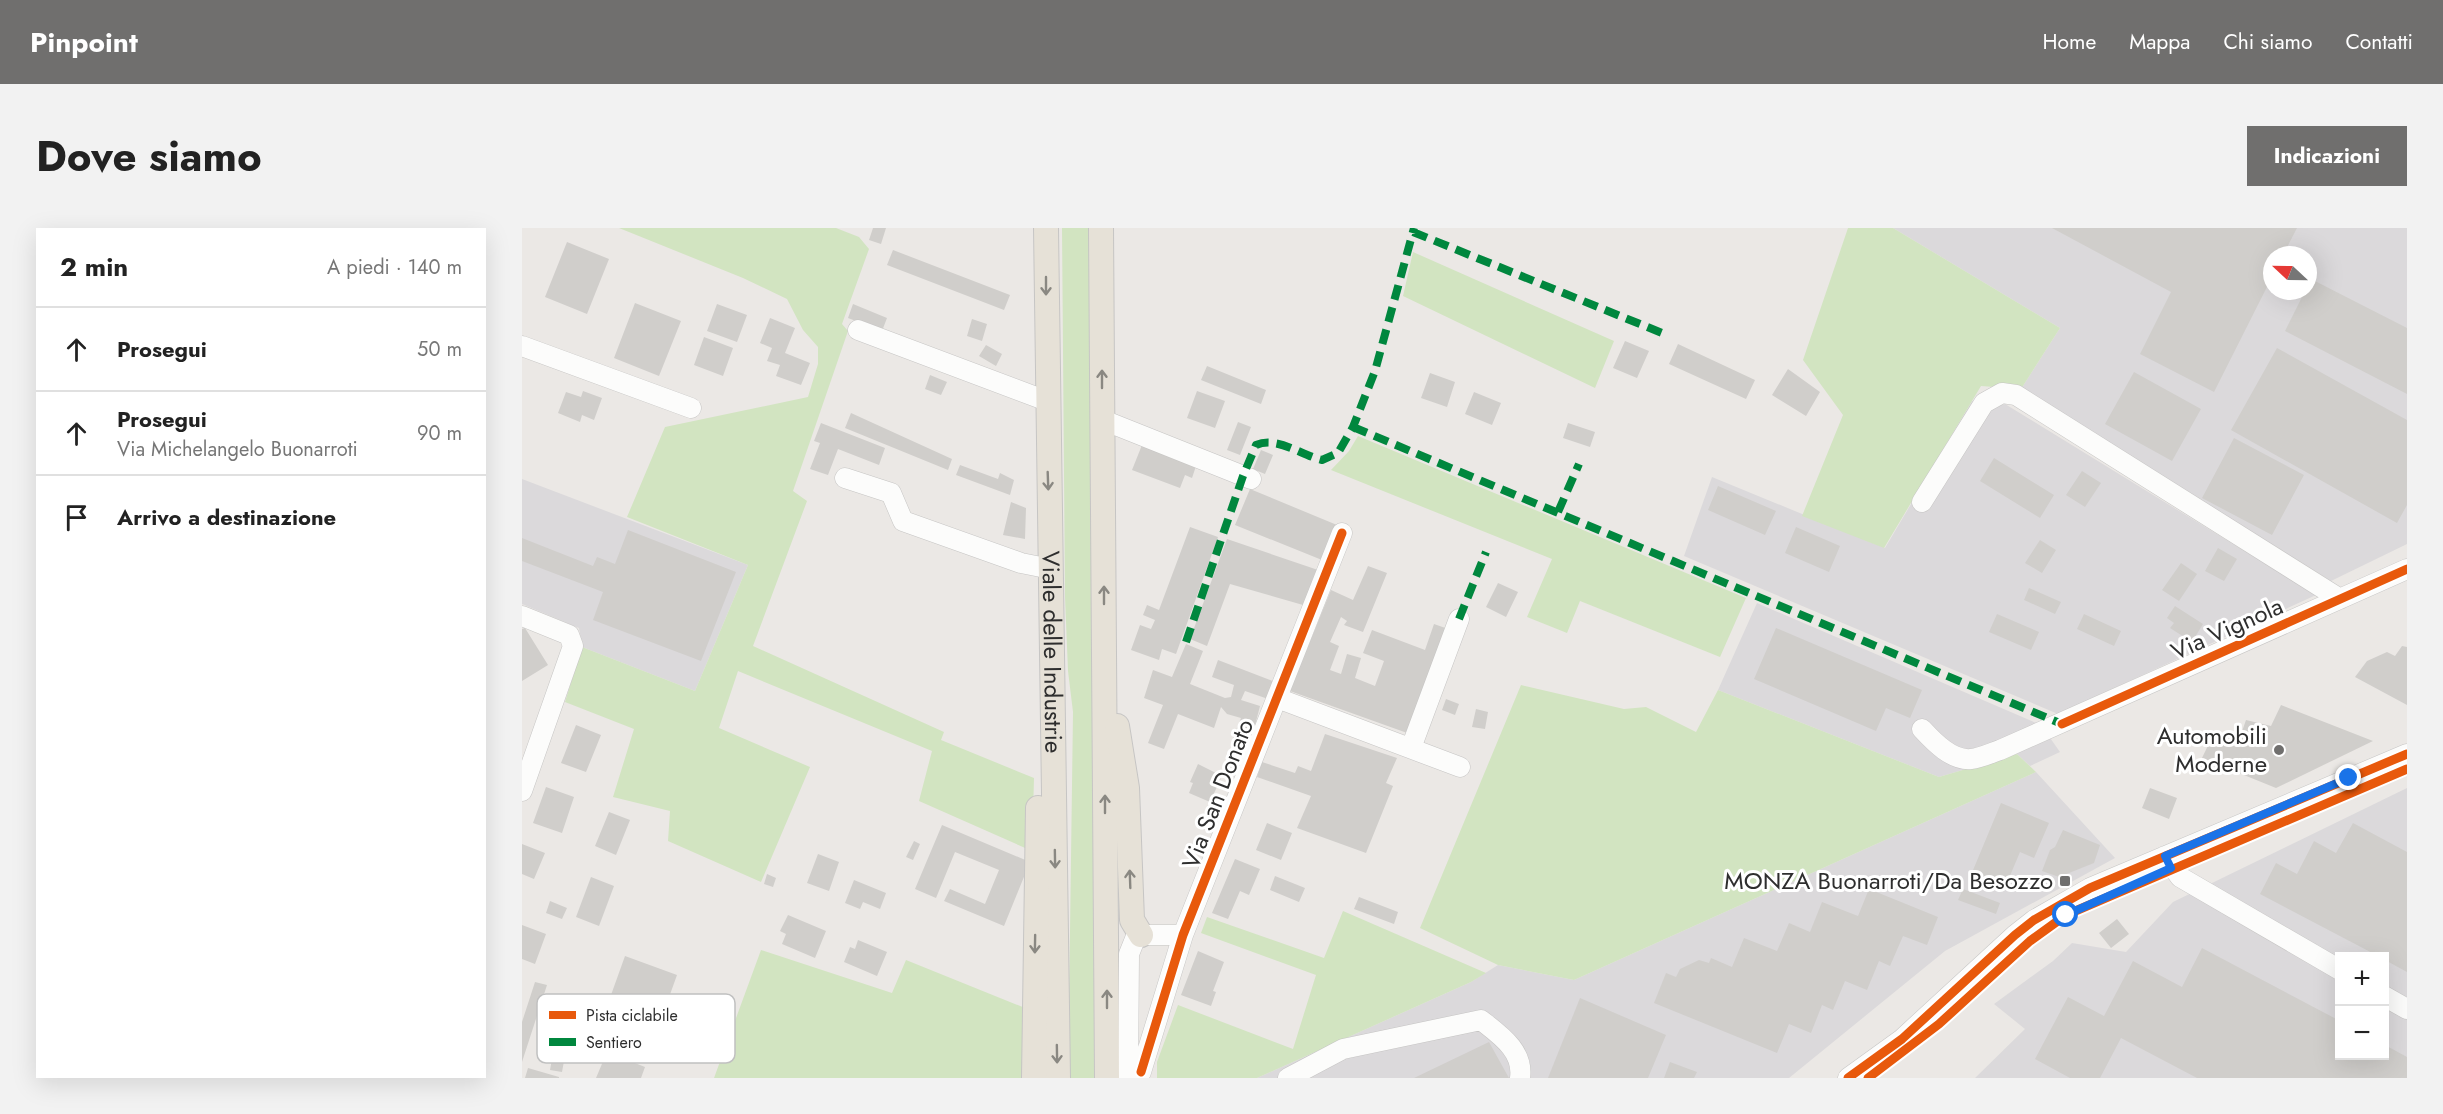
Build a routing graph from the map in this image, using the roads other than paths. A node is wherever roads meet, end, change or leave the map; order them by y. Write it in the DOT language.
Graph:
graph roads {
  1 [pos="1046,228"];
  2 [pos="1101,228"];
  3 [pos="858,330"];
  4 [pos="522,346"];
  5 [pos="1047,401"];
  6 [pos="691,408"];
  7 [pos="1103,420"];
  8 [pos="844,478"];
  9 [pos="1251,479"];
  10 [pos="1922,502"];
  11 [pos="1342,533"];
  12 [pos="1051,569"];
  13 [pos="2407,569"];
  14 [pos="2340,599"];
  15 [pos="522,616"];
  16 [pos="1459,619"];
  17 [pos="1051,633"];
  18 [pos="1104,653"];
  19 [pos="1277,698"];
  20 [pos="1922,729"];
  21 [pos="1412,748"];
  22 [pos="2407,754"];
  23 [pos="1461,766"];
  24 [pos="522,791"];
  25 [pos="2165,856"];
  26 [pos="1141,935"];
  27 [pos="1183,935"];
  28 [pos="2335,967"];
  29 [pos="2389,998"];
  30 [pos="2407,1009"];
  31 [pos="1137,1076"];
  32 [pos="1034,1078"];
  33 [pos="1058,1078"];
  34 [pos="1107,1078"];
  35 [pos="1288,1078"];
  36 [pos="1520,1078"];
  37 [pos="1848,1078"];
  1 -- 5 [label="main road, Viale delle Industrie, one-way"];
  7 -- 2 [label="main road, one-way"];
  3 -- 5 [label="street"];
  4 -- 6 [label="street"];
  5 -- 12 [label="main road, Viale delle Industrie, one-way"];
  7 -- 9 [label="street"];
  18 -- 7 [label="main road, one-way"];
  8 -- 12 [label="street"];
  10 -- 14 [label="street, Via Vignola"];
  11 -- 19 [label="street, Via San Donato"];
  12 -- 17 [label="main road, Viale delle Industrie"];
  13 -- 14 [label="street, Via Vignola"];
  14 -- 20 [label="street, Via Vignola"];
  15 -- 24 [label="street"];
  16 -- 21 [label="street"];
  17 -- 32 [label="main road, one-way"];
  17 -- 33 [label="main road, Viale delle Industrie, one-way"];
  26 -- 18 [label="main road, one-way"];
  34 -- 18 [label="main road, one-way"];
  19 -- 21 [label="street, Via San Donato"];
  19 -- 27 [label="street, Via San Donato"];
  21 -- 23 [label="street, Via San Donato"];
  22 -- 25 [label="street"];
  25 -- 28 [label="street"];
  25 -- 37 [label="street"];
  26 -- 27 [label="street"];
  26 -- 31 [label="street"];
  27 -- 31 [label="street, Via San Donato"];
  29 -- 30 [label="street"];
  35 -- 36 [label="street"];
}
